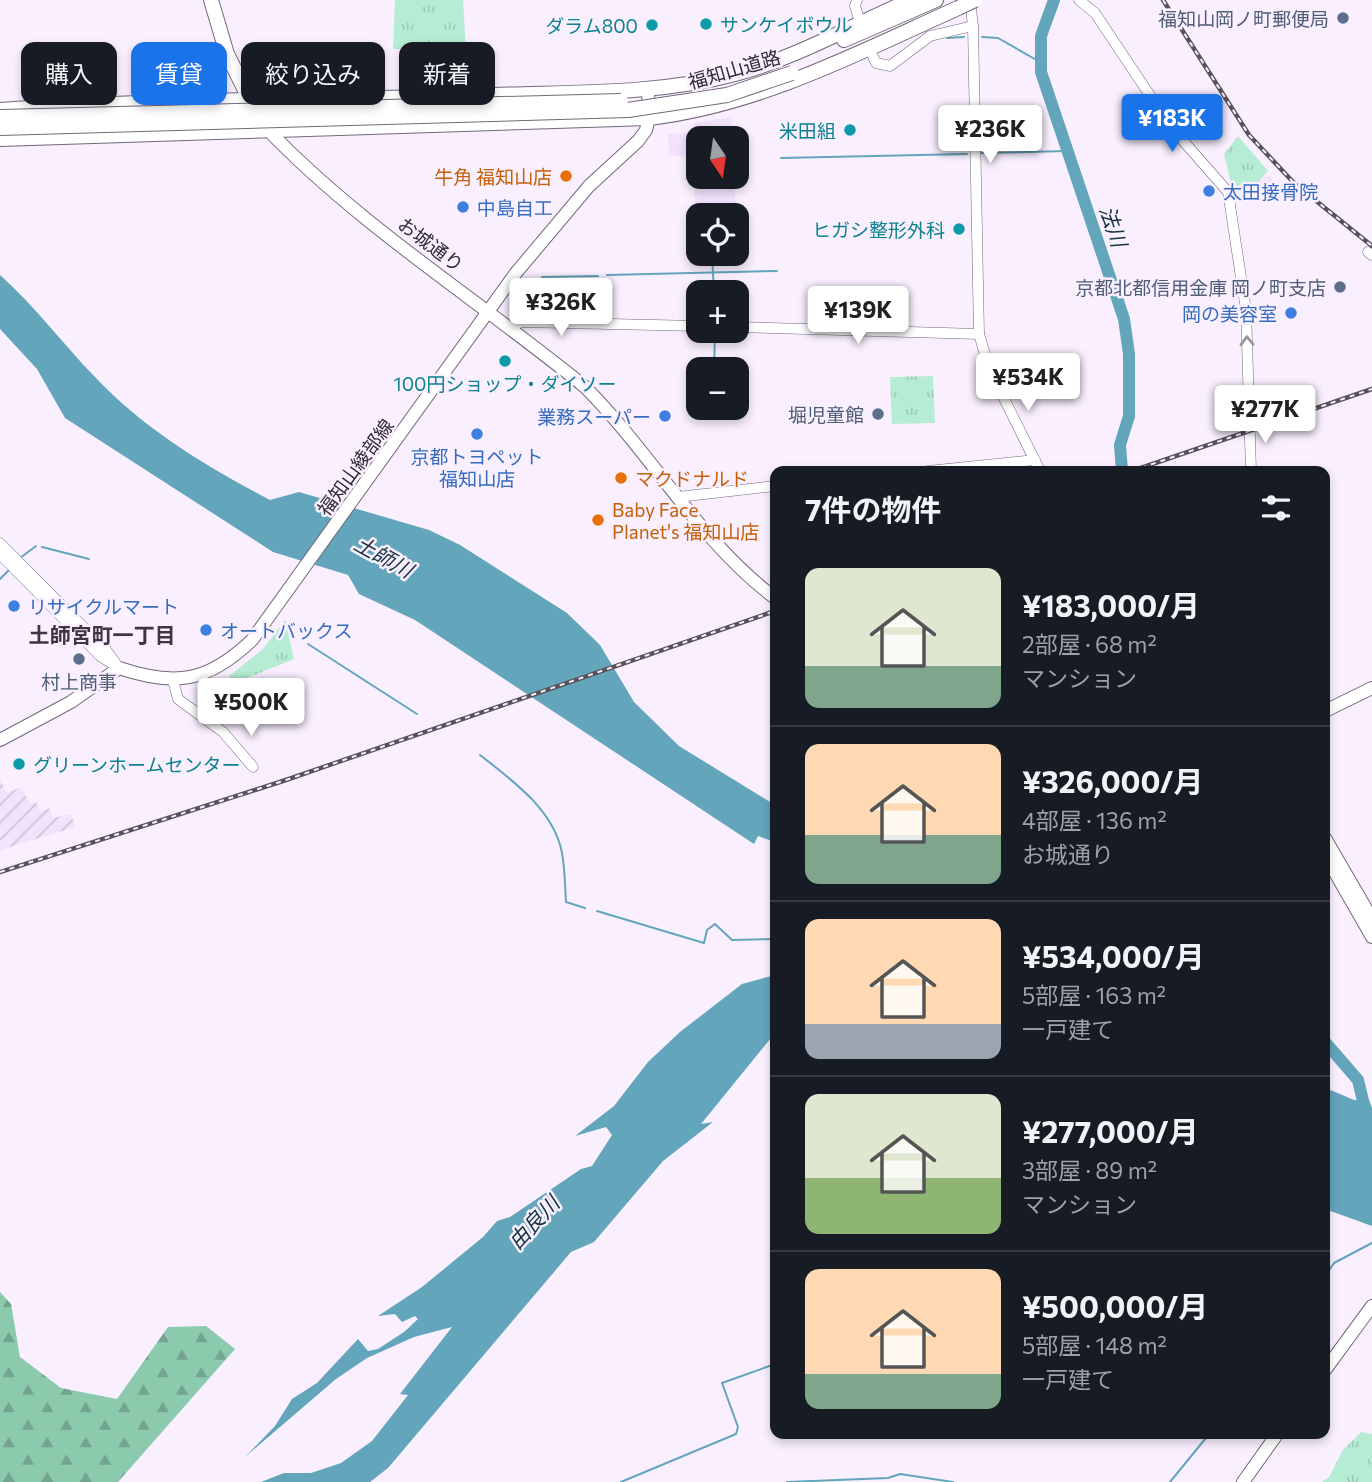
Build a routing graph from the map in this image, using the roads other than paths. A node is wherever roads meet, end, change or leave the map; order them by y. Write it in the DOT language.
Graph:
graph roads {
  1 [pos="211,0"];
  2 [pos="857,0"];
  3 [pos="911,0"];
  4 [pos="936,0"];
  5 [pos="975,0"];
  6 [pos="1079,0"];
  7 [pos="961,2"];
  8 [pos="860,22"];
  9 [pos="973,26"];
  10 [pos="869,48"];
  11 [pos="790,69"];
  12 [pos="241,82"];
  13 [pos="648,89"];
  14 [pos="241,98"];
  15 [pos="385,99"];
  16 [pos="253,105"];
  17 [pos="0,110"];
  18 [pos="0,117"];
  19 [pos="649,118"];
  20 [pos="0,128"];
  21 [pos="267,129"];
  22 [pos="0,139"];
  23 [pos="488,311"];
  24 [pos="510,327"];
  25 [pos="686,327"];
  26 [pos="749,327"];
  27 [pos="979,334"];
  28 [pos="1035,460"];
  29 [pos="977,466"];
  30 [pos="1038,466"];
  31 [pos="1251,466"];
  32 [pos="770,487"];
  33 [pos="678,497"];
  34 [pos="0,543"];
  35 [pos="0,554"];
  36 [pos="770,594"];
  37 [pos="120,668"];
  38 [pos="173,680"];
  39 [pos="1372,688"];
  40 [pos="1330,709"];
  41 [pos="0,740"];
  42 [pos="253,767"];
  43 [pos="1330,847"];
  44 [pos="1330,864"];
  45 [pos="1372,919"];
  46 [pos="1372,937"];
  47 [pos="1372,1306"];
  48 [pos="1330,1363"];
  49 [pos="1274,1439"];
  50 [pos="1243,1482"];
  1 -- 12 [label="highway"];
  2 -- 8 [label="street"];
  3 -- 8 [label="highway"];
  4 -- 11 [label="highway, 福知山道路"];
  5 -- 7 [label="highway, bridge"];
  31 -- 6 [label="street, one-way"];
  7 -- 9 [label="street"];
  7 -- 10 [label="highway"];
  7 -- 11 [label="highway, 福知山道路"];
  8 -- 13 [label="highway"];
  9 -- 10 [label="street"];
  9 -- 27 [label="street"];
  10 -- 19 [label="highway"];
  11 -- 18 [label="highway, 福知山道路, bridge"];
  11 -- 20 [label="highway, 福知山道路, bridge"];
  13 -- 15 [label="highway"];
  13 -- 19 [label="main road"];
  14 -- 17 [label="highway"];
  16 -- 21 [label="highway"];
  19 -- 21 [label="highway"];
  19 -- 23 [label="main road, 福知山綾部線"];
  21 -- 22 [label="highway"];
  21 -- 23 [label="main road, お城通り"];
  23 -- 24 [label="main road, お城通り"];
  23 -- 38 [label="main road, 福知山綾部線"];
  24 -- 25 [label="street"];
  24 -- 33 [label="main road, お城通り"];
  26 -- 27 [label="street"];
  27 -- 28 [label="street"];
  28 -- 29 [label="street"];
  28 -- 30 [label="street"];
  32 -- 33 [label="street"];
  33 -- 36 [label="main road, お城通り"];
  34 -- 37 [label="street"];
  35 -- 37 [label="street"];
  37 -- 38 [label="main road, 福知山綾部線"];
  37 -- 41 [label="main road"];
  38 -- 42 [label="street"];
  39 -- 40 [label="main road"];
  43 -- 45 [label="main road"];
  44 -- 46 [label="main road"];
  47 -- 48 [label="main road"];
  49 -- 50 [label="main road"];
}
